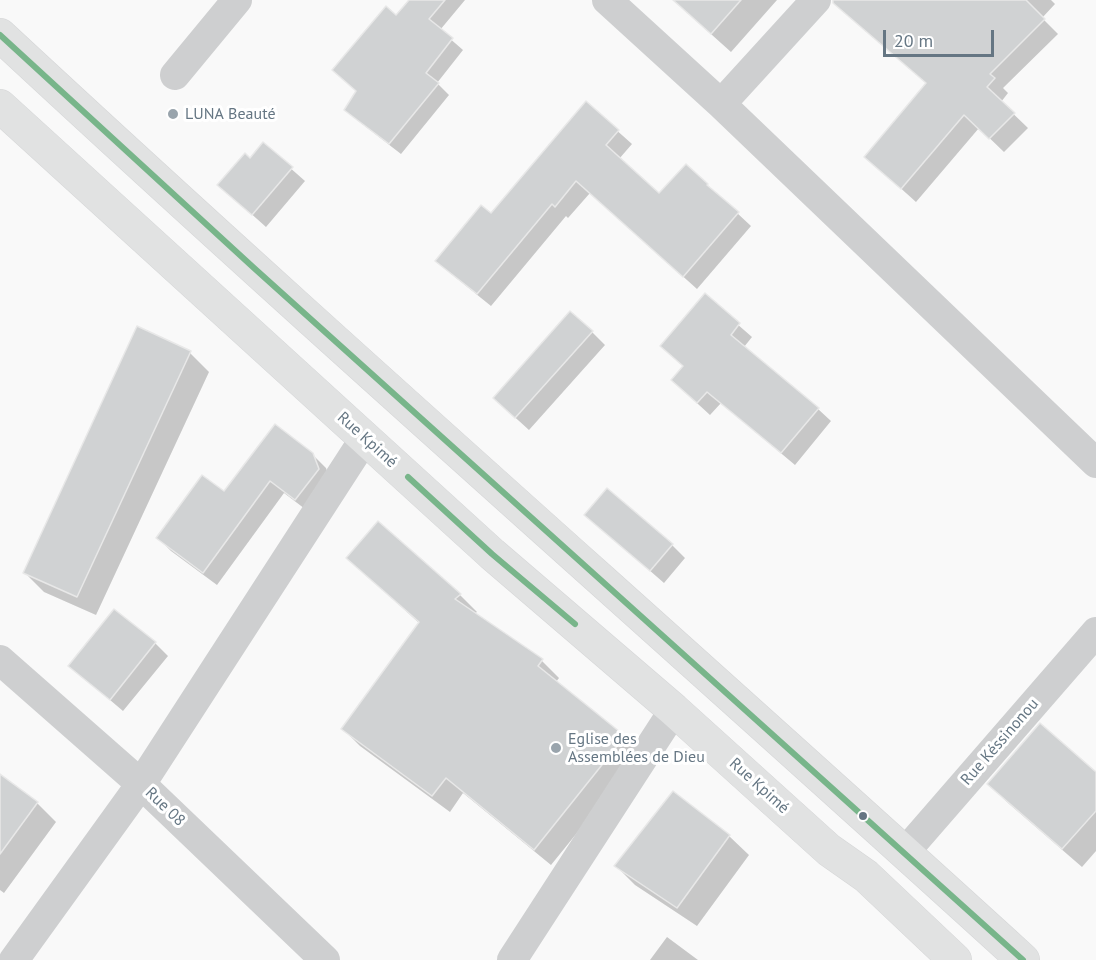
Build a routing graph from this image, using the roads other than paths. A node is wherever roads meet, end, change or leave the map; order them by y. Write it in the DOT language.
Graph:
graph roads {
  1 [pos="237,0"];
  2 [pos="607,0"];
  3 [pos="816,0"];
  4 [pos="0,35"];
  5 [pos="175,75"];
  6 [pos="721,104"];
  7 [pos="0,106"];
  8 [pos="365,438"];
  9 [pos="1096,463"];
  10 [pos="1096,632"];
  11 [pos="0,660"];
  12 [pos="675,710"];
  13 [pos="141,784"];
  14 [pos="905,852"];
  15 [pos="14,960"];
  16 [pos="325,960"];
  17 [pos="512,960"];
  18 [pos="955,960"];
  19 [pos="1023,960"];
  1 -- 5 [label="street"];
  2 -- 6 [label="street"];
  3 -- 6 [label="street"];
  4 -- 14 [label="main road"];
  6 -- 9 [label="street"];
  7 -- 8 [label="main road, Rue Kpimé"];
  8 -- 12 [label="main road, Rue Kpimé"];
  8 -- 13 [label="street"];
  10 -- 14 [label="street, Rue Késsinonou"];
  11 -- 13 [label="street, Rue 08"];
  12 -- 17 [label="street"];
  12 -- 18 [label="main road, Rue Kpimé"];
  13 -- 15 [label="street"];
  13 -- 16 [label="street, Rue 08"];
  14 -- 19 [label="main road"];
}
